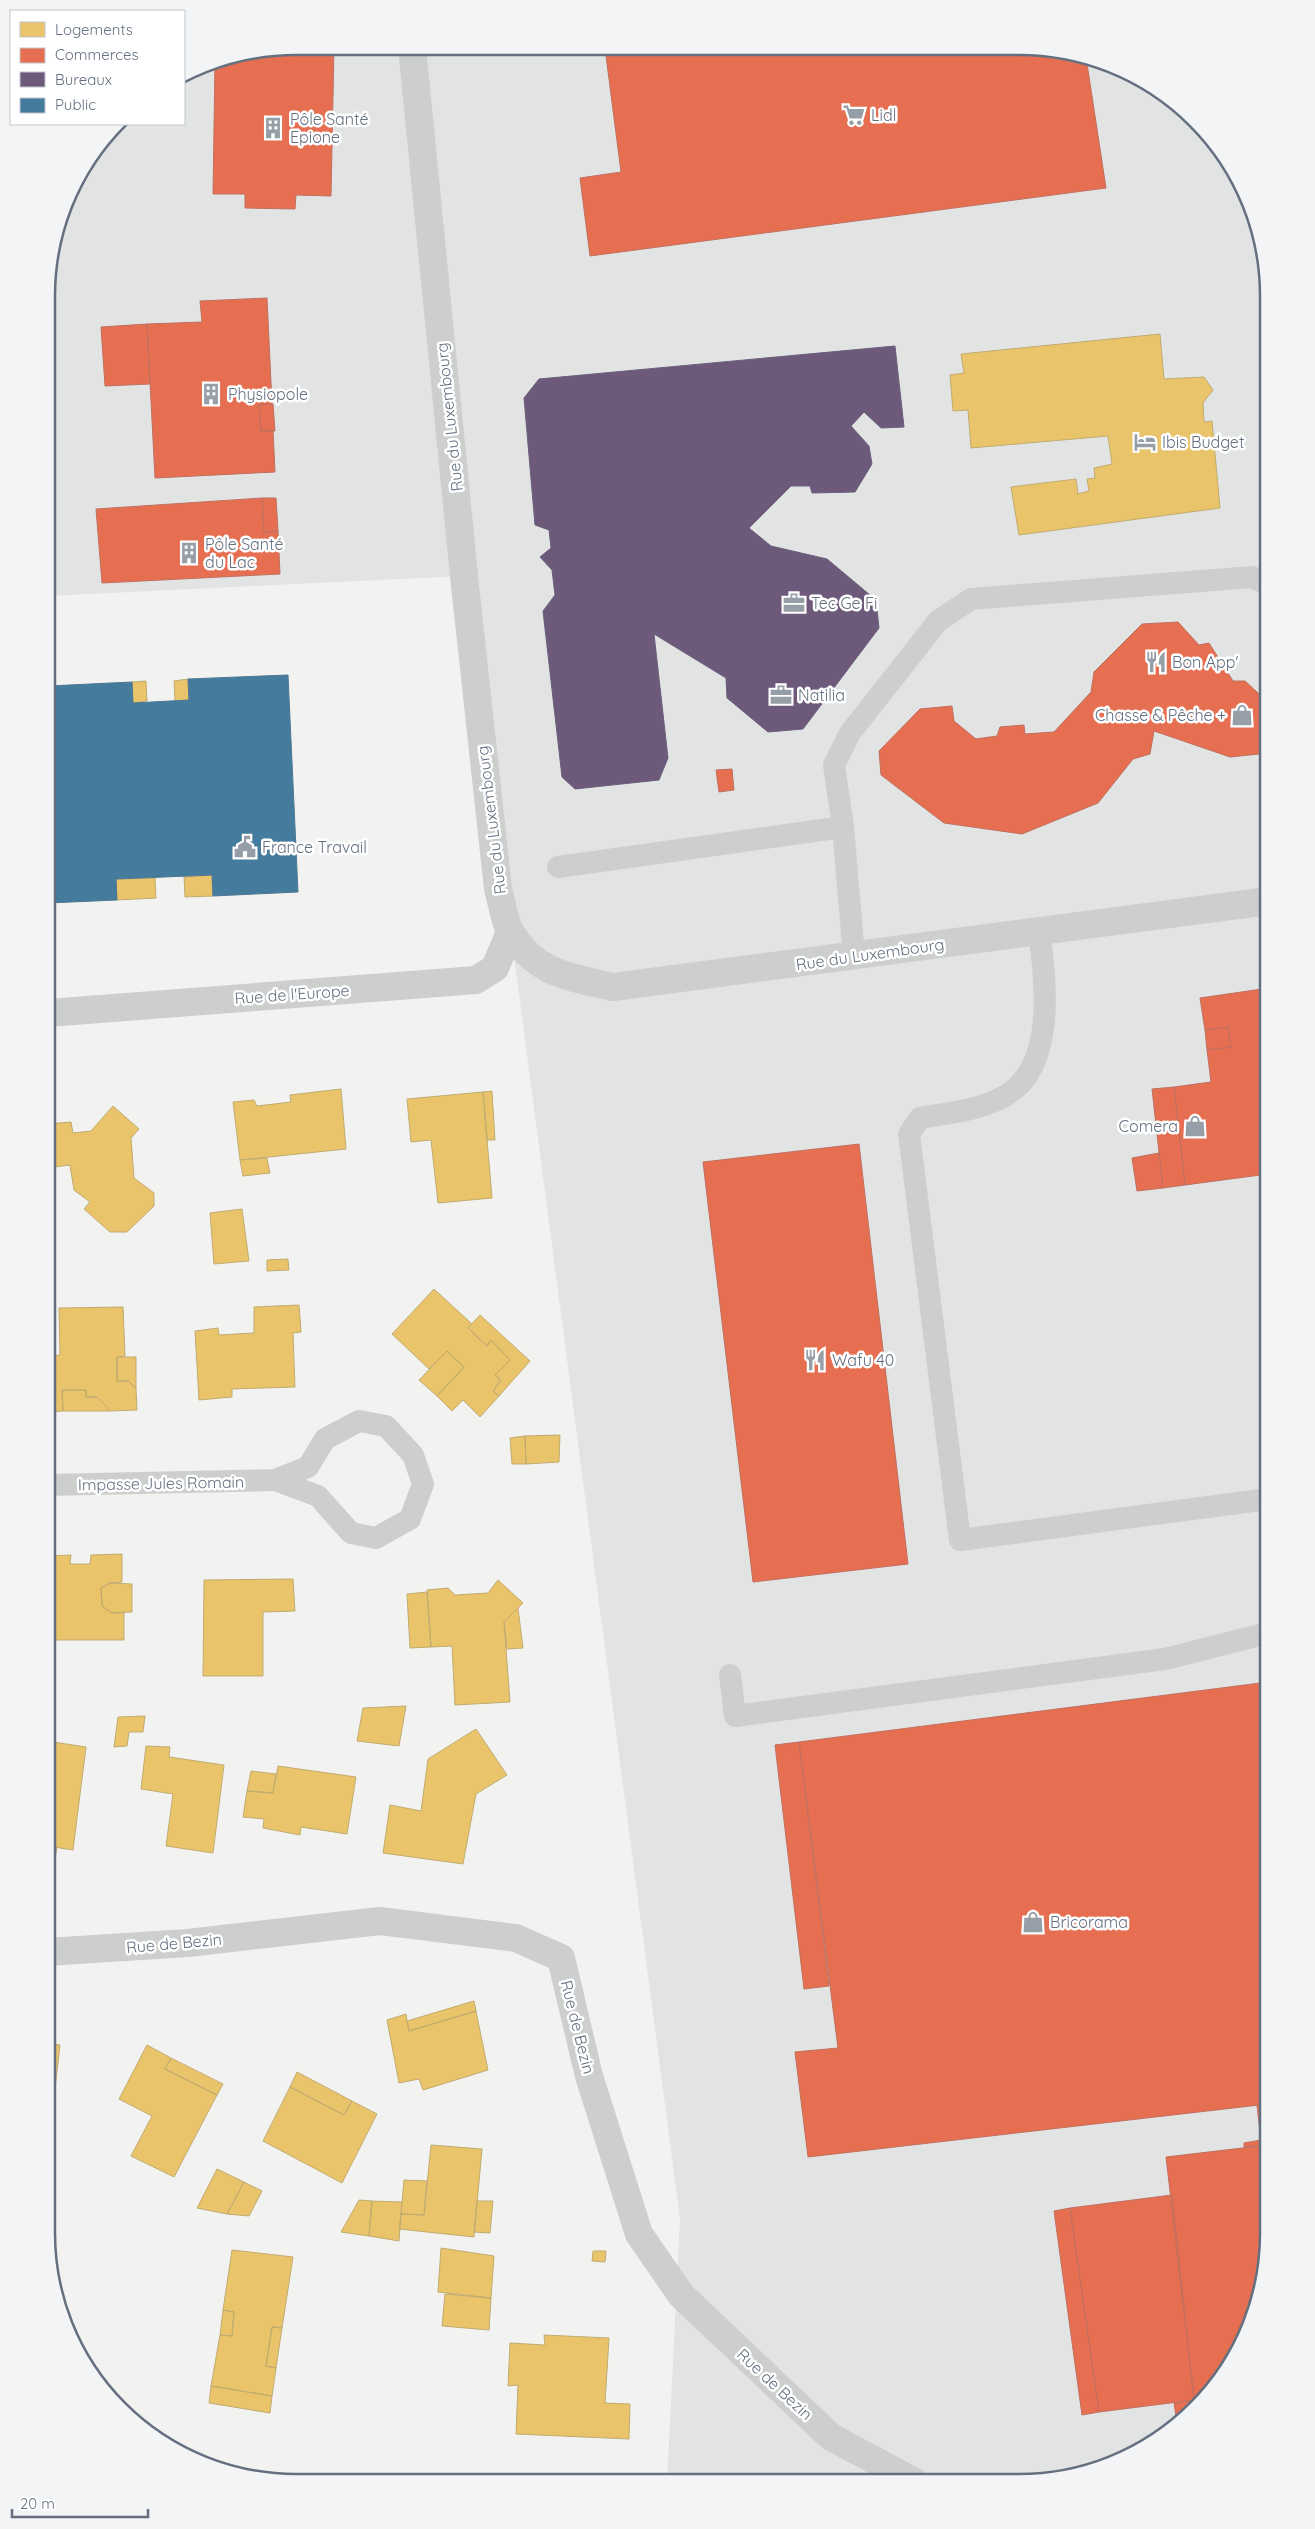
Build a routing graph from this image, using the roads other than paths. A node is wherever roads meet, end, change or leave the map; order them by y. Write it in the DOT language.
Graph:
graph roads {
  1 [pos="413,55"];
  2 [pos="1260,581"];
  3 [pos="843,827"];
  4 [pos="558,867"];
  5 [pos="1260,902"];
  6 [pos="1039,931"];
  7 [pos="510,932"];
  8 [pos="854,956"];
  9 [pos="55,1011"];
  10 [pos="275,1480"];
  11 [pos="55,1485"];
  12 [pos="1260,1500"];
  13 [pos="1260,1635"];
  14 [pos="730,1675"];
  15 [pos="55,1951"];
  16 [pos="900,2474"];
  1 -- 7 [label="street, Rue du Luxembourg"];
  2 -- 3 [label="lane"];
  3 -- 4 [label="lane"];
  3 -- 8 [label="lane"];
  5 -- 6 [label="street, Rue du Luxembourg"];
  6 -- 8 [label="street, Rue du Luxembourg"];
  6 -- 12 [label="lane"];
  7 -- 8 [label="street, Rue du Luxembourg"];
  7 -- 9 [label="street, Rue de l'Europe"];
  10 -- 10 [label="lane, Impasse Jules Romain"];
  10 -- 11 [label="lane, Impasse Jules Romain"];
  13 -- 14 [label="lane"];
  15 -- 16 [label="street, Rue de Bezin"];
}
